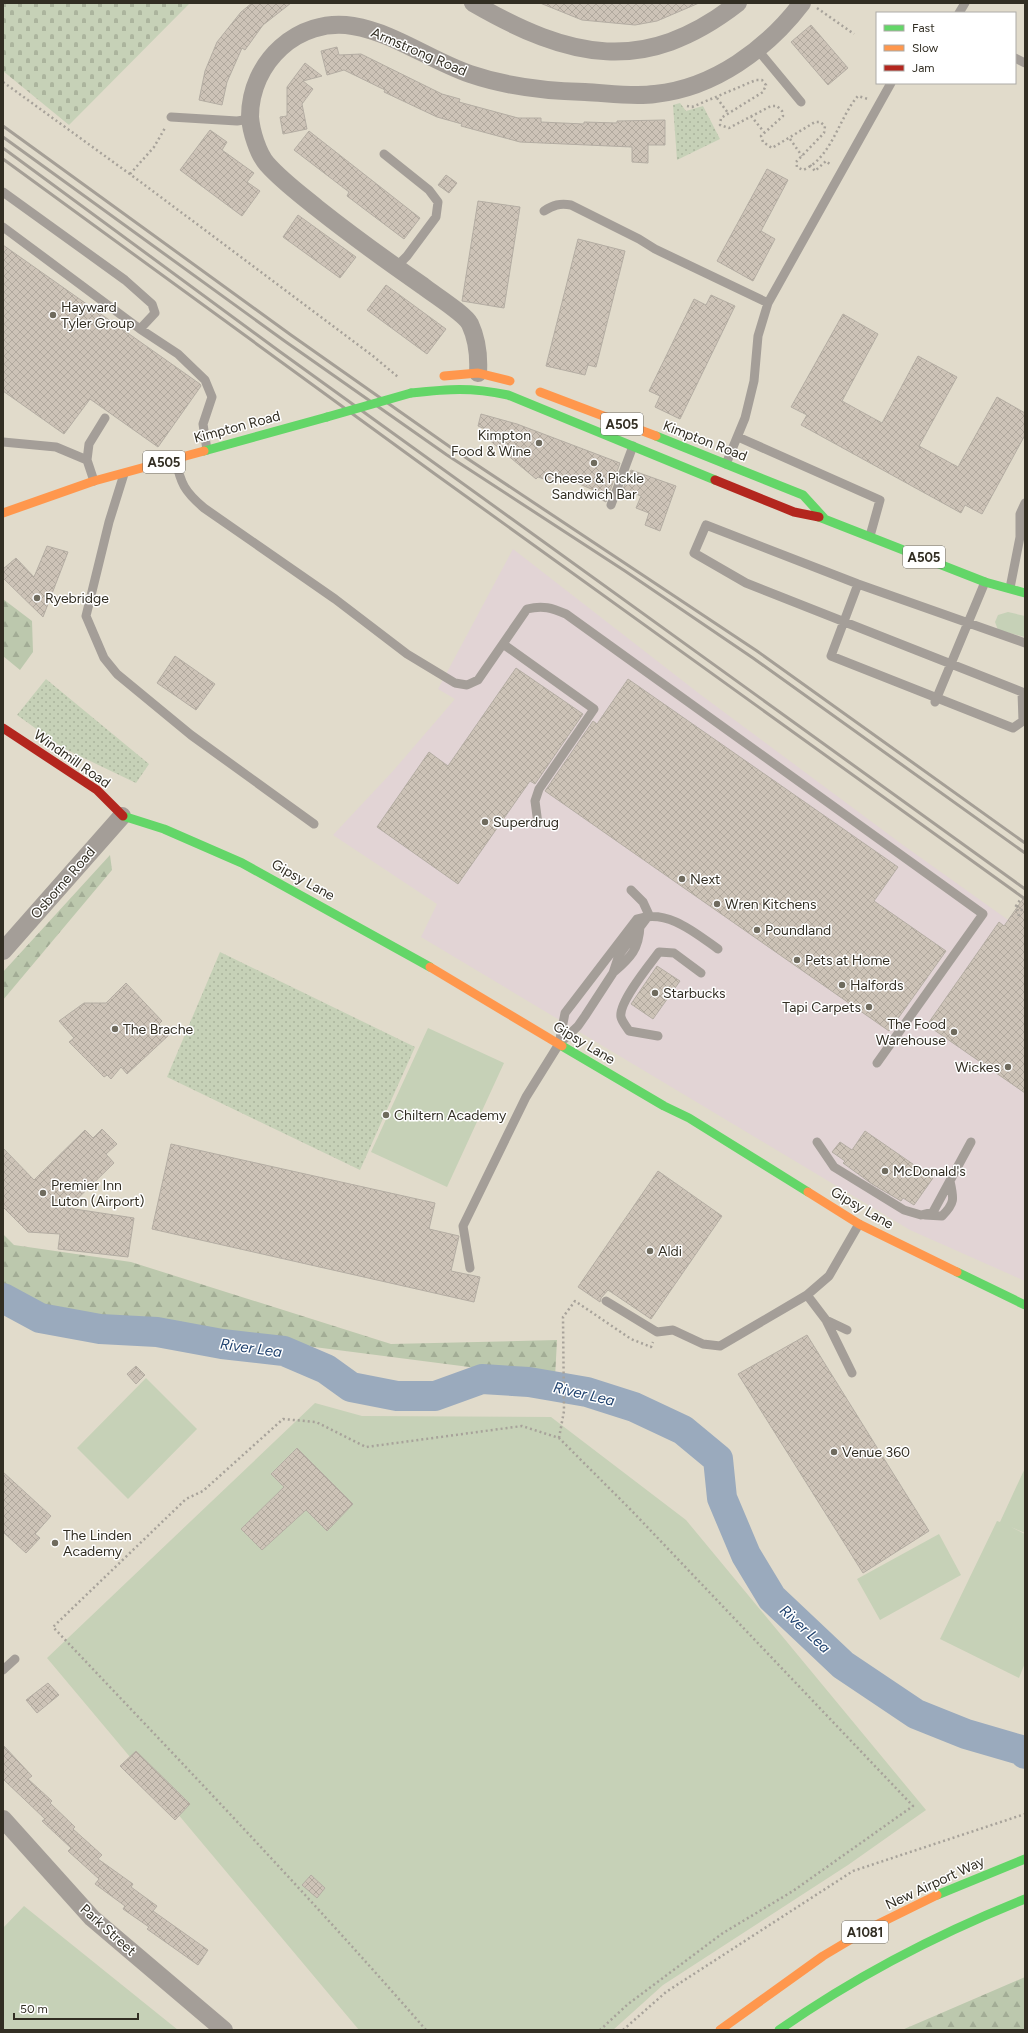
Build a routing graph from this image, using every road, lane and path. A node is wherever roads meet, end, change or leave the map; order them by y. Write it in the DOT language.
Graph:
graph roads {
  1 [pos="473,3"];
  2 [pos="738,3"];
  3 [pos="965,3"];
  4 [pos="809,5"];
  5 [pos="960,12"];
  6 [pos="854,34"];
  7 [pos="757,49"];
  8 [pos="1016,58"];
  9 [pos="1025,63"];
  10 [pos="3,82"];
  11 [pos="890,84"];
  12 [pos="679,91"];
  13 [pos="716,98"];
  14 [pos="801,102"];
  15 [pos="879,104"];
  16 [pos="728,113"];
  17 [pos="751,116"];
  18 [pos="172,117"];
  19 [pos="250,119"];
  20 [pos="764,132"];
  21 [pos="790,139"];
  22 [pos="384,154"];
  23 [pos="802,156"];
  24 [pos="810,165"];
  25 [pos="831,165"];
  26 [pos="130,174"];
  27 [pos="3,192"];
  28 [pos="544,211"];
  29 [pos="3,227"];
  30 [pos="396,267"];
  31 [pos="768,303"];
  32 [pos="140,329"];
  33 [pos="478,373"];
  34 [pos="398,378"];
  35 [pos="519,384"];
  36 [pos="533,390"];
  37 [pos="411,393"];
  38 [pos="105,418"];
  39 [pos="738,437"];
  40 [pos="3,442"];
  41 [pos="633,446"];
  42 [pos="207,450"];
  43 [pos="175,458"];
  44 [pos="87,460"];
  45 [pos="726,463"];
  46 [pos="124,473"];
  47 [pos="719,480"];
  48 [pos="94,482"];
  49 [pos="1025,503"];
  50 [pos="611,504"];
  51 [pos="3,513"];
  52 [pos="824,518"];
  53 [pos="870,536"];
  54 [pos="1023,537"];
  55 [pos="985,582"];
  56 [pos="858,584"];
  57 [pos="1010,588"];
  58 [pos="1025,593"];
  59 [pos="844,621"];
  60 [pos="969,624"];
  61 [pos="503,644"];
  62 [pos="1025,644"];
  63 [pos="951,664"];
  64 [pos="936,701"];
  65 [pos="3,728"];
  66 [pos="122,816"];
  67 [pos="314,824"];
  68 [pos="538,824"];
  69 [pos="631,890"];
  70 [pos="1020,900"];
  71 [pos="1016,906"];
  72 [pos="1023,911"];
  73 [pos="648,915"];
  74 [pos="1020,916"];
  75 [pos="718,949"];
  76 [pos="3,951"];
  77 [pos="701,973"];
  78 [pos="658,1036"];
  79 [pos="559,1044"];
  80 [pos="877,1063"];
  81 [pos="817,1142"];
  82 [pos="971,1142"];
  83 [pos="950,1181"];
  84 [pos="921,1215"];
  85 [pos="858,1224"];
  86 [pos="470,1268"];
  87 [pos="807,1295"];
  88 [pos="606,1301"];
  89 [pos="1025,1305"];
  90 [pos="826,1320"];
  91 [pos="847,1330"];
  92 [pos="657,1332"];
  93 [pos="852,1373"];
  94 [pos="559,1438"];
  95 [pos="14,1659"];
  96 [pos="3,1670"];
  97 [pos="1025,1814"];
  98 [pos="3,1819"];
  99 [pos="1025,1859"];
  100 [pos="1025,1899"];
  101 [pos="224,2030"];
  102 [pos="426,2030"];
  103 [pos="600,2030"];
  104 [pos="623,2030"];
  105 [pos="720,2030"];
  106 [pos="779,2030"];
  1 -- 2 [label="street"];
  3 -- 5 [label="lane"];
  4 -- 6 [label="path"];
  4 -- 7 [label="street, Armstrong Road"];
  7 -- 12 [label="street, Armstrong Road"];
  7 -- 14 [label="lane"];
  8 -- 9 [label="lane"];
  10 -- 26 [label="path"];
  11 -- 15 [label="lane"];
  12 -- 13 [label="path"];
  12 -- 19 [label="street, Armstrong Road"];
  13 -- 16 [label="path"];
  13 -- 16 [label="path"];
  15 -- 24 [label="path"];
  15 -- 31 [label="lane"];
  16 -- 17 [label="path"];
  17 -- 20 [label="path"];
  17 -- 20 [label="path"];
  18 -- 19 [label="lane"];
  18 -- 26 [label="path"];
  19 -- 30 [label="street, Armstrong Road"];
  20 -- 21 [label="path"];
  21 -- 23 [label="path"];
  21 -- 23 [label="path"];
  22 -- 30 [label="lane"];
  23 -- 24 [label="path"];
  24 -- 25 [label="path"];
  26 -- 34 [label="path"];
  27 -- 32 [label="lane"];
  28 -- 31 [label="lane"];
  29 -- 32 [label="lane"];
  30 -- 33 [label="street, Armstrong Road"];
  31 -- 39 [label="lane"];
  32 -- 42 [label="lane"];
  33 -- 35 [label="main road, Kimpton Road / A505"];
  33 -- 37 [label="main road, Kimpton Road / A505"];
  36 -- 45 [label="main road, Kimpton Road / A505"];
  37 -- 41 [label="main road, Kimpton Road / A505"];
  37 -- 42 [label="main road, Kimpton Road / A505, bridge"];
  38 -- 44 [label="lane"];
  39 -- 45 [label="lane"];
  39 -- 53 [label="lane"];
  40 -- 44 [label="lane"];
  41 -- 47 [label="main road, Kimpton Road / A505"];
  41 -- 50 [label="lane"];
  42 -- 43 [label="main road, Kimpton Road / A505"];
  43 -- 46 [label="main road, Kimpton Road / A505"];
  43 -- 61 [label="lane"];
  44 -- 48 [label="lane"];
  45 -- 47 [label="lane"];
  45 -- 52 [label="main road, Kimpton Road / A505"];
  46 -- 48 [label="main road, Kimpton Road / A505"];
  46 -- 67 [label="lane"];
  47 -- 52 [label="main road, Kimpton Road / A505"];
  48 -- 51 [label="main road, Kimpton Road / A505"];
  49 -- 54 [label="lane"];
  52 -- 53 [label="main road, Kimpton Road / A505"];
  53 -- 55 [label="main road, Kimpton Road / A505"];
  54 -- 57 [label="lane"];
  55 -- 57 [label="main road, Kimpton Road / A505"];
  55 -- 60 [label="lane"];
  56 -- 59 [label="lane"];
  56 -- 59 [label="lane"];
  56 -- 60 [label="lane"];
  57 -- 58 [label="main road, Kimpton Road / A505"];
  59 -- 63 [label="lane"];
  59 -- 64 [label="lane"];
  60 -- 62 [label="lane"];
  60 -- 63 [label="lane"];
  61 -- 68 [label="lane"];
  61 -- 80 [label="lane"];
  63 -- 64 [label="lane"];
  63 -- 64 [label="lane"];
  65 -- 66 [label="main road, Windmill Road"];
  66 -- 76 [label="street, Osborne Road"];
  66 -- 79 [label="main road, Gipsy Lane"];
  69 -- 73 [label="lane"];
  70 -- 71 [label="path"];
  71 -- 72 [label="path"];
  71 -- 74 [label="path"];
  73 -- 75 [label="lane"];
  73 -- 79 [label="lane"];
  73 -- 79 [label="lane"];
  77 -- 78 [label="lane"];
  79 -- 85 [label="main road, Gipsy Lane"];
  79 -- 86 [label="lane"];
  81 -- 84 [label="lane"];
  82 -- 83 [label="lane"];
  83 -- 84 [label="lane"];
  83 -- 84 [label="lane"];
  85 -- 87 [label="lane"];
  85 -- 89 [label="main road, Gipsy Lane"];
  87 -- 90 [label="lane"];
  87 -- 92 [label="lane"];
  88 -- 92 [label="lane"];
  90 -- 91 [label="lane"];
  90 -- 93 [label="lane"];
  92 -- 94 [label="path"];
  94 -- 102 [label="path"];
  94 -- 103 [label="path"];
  95 -- 96 [label="lane"];
  97 -- 104 [label="path"];
  98 -- 101 [label="street, Park Street"];
  99 -- 105 [label="main road, New Airport Way / A1081"];
  100 -- 106 [label="main road, A1081"];
}
